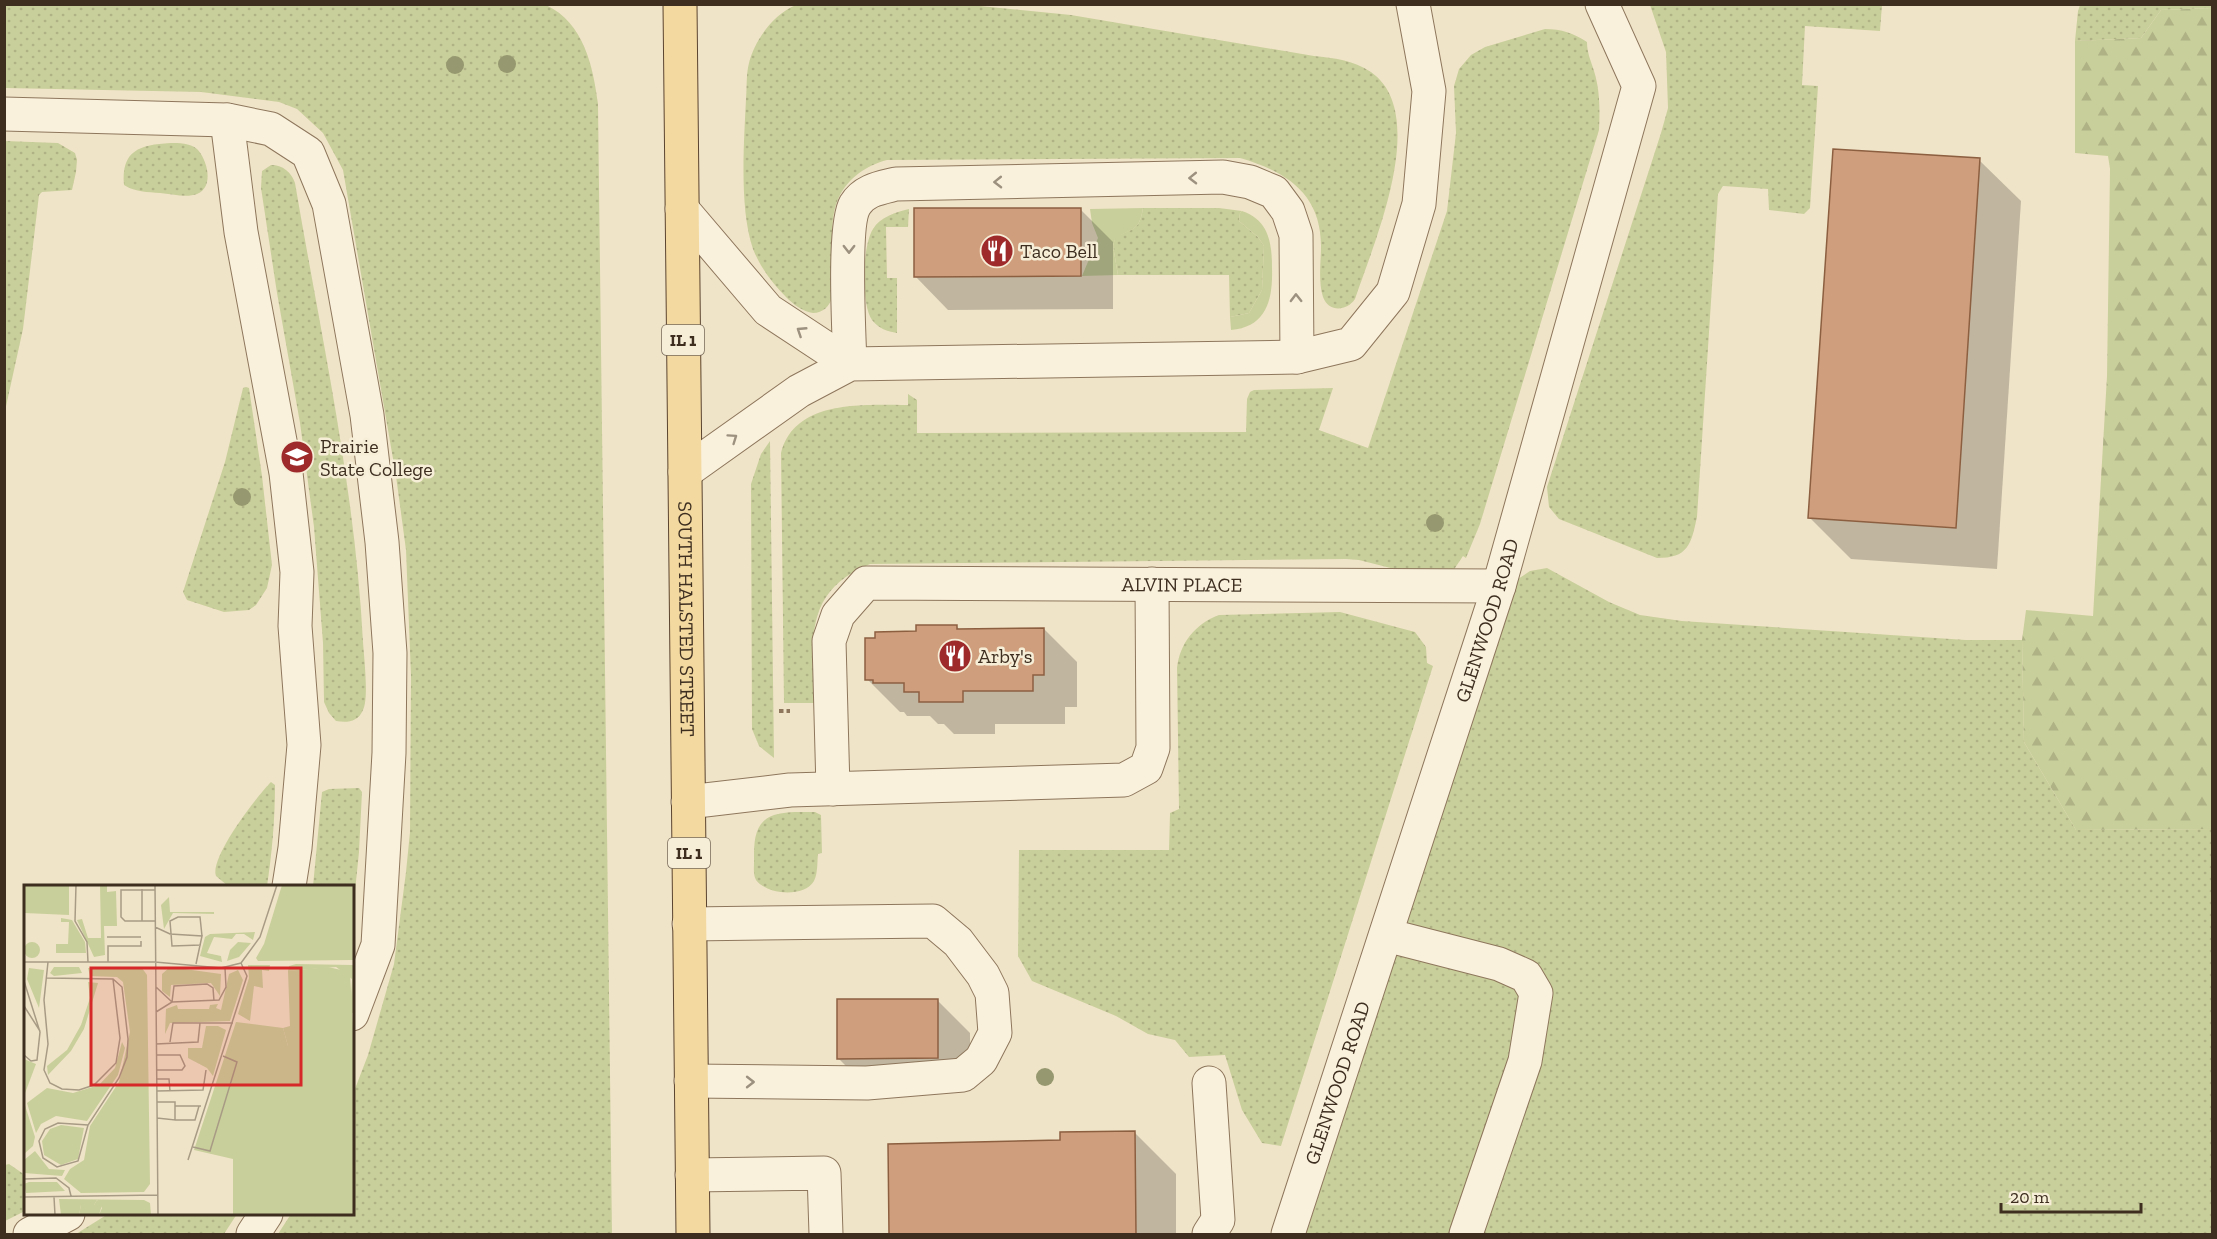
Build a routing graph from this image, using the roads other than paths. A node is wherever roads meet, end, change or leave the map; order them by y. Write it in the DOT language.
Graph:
graph roads {
  1 [pos="680,4"];
  2 [pos="1413,4"];
  3 [pos="1602,4"];
  4 [pos="4,114"];
  5 [pos="227,120"];
  6 [pos="682,209"];
  7 [pos="1297,357"];
  8 [pos="850,364"];
  9 [pos="685,472"];
  10 [pos="1152,584"];
  11 [pos="1499,586"];
  12 [pos="833,789"];
  13 [pos="688,802"];
  14 [pos="290,885"];
  15 [pos="689,924"];
  16 [pos="1386,934"];
  17 [pos="354,1009"];
  18 [pos="691,1081"];
  19 [pos="1209,1083"];
  20 [pos="692,1175"];
  21 [pos="66,1215"];
  22 [pos="265,1215"];
  23 [pos="30,1234"];
  24 [pos="253,1234"];
  25 [pos="693,1234"];
  26 [pos="826,1234"];
  27 [pos="1209,1234"];
  28 [pos="1288,1234"];
  29 [pos="1466,1234"];
  1 -- 6 [label="main road, SOUTH HALSTED STREET / IL 1"];
  2 -- 7 [label="street"];
  3 -- 11 [label="street, GLENWOOD ROAD"];
  4 -- 5 [label="street"];
  5 -- 14 [label="street"];
  5 -- 17 [label="street"];
  8 -- 6 [label="street, one-way"];
  6 -- 9 [label="main road, SOUTH HALSTED STREET / IL 1"];
  7 -- 8 [label="street"];
  7 -- 8 [label="street, one-way"];
  9 -- 8 [label="street, one-way"];
  9 -- 13 [label="main road, SOUTH HALSTED STREET / IL 1"];
  10 -- 11 [label="street, ALVIN PLACE"];
  10 -- 12 [label="street"];
  10 -- 12 [label="street, ALVIN PLACE"];
  11 -- 16 [label="street, GLENWOOD ROAD"];
  12 -- 13 [label="street"];
  13 -- 15 [label="main road, SOUTH HALSTED STREET / IL 1"];
  15 -- 18 [label="main road, SOUTH HALSTED STREET / IL 1"];
  18 -- 15 [label="street, one-way"];
  16 -- 28 [label="street, GLENWOOD ROAD"];
  16 -- 29 [label="street"];
  18 -- 20 [label="main road, SOUTH HALSTED STREET / IL 1"];
  19 -- 27 [label="street"];
  20 -- 25 [label="main road, SOUTH HALSTED STREET / IL 1"];
  20 -- 26 [label="street"];
  21 -- 23 [label="street"];
  22 -- 24 [label="street"];
}
